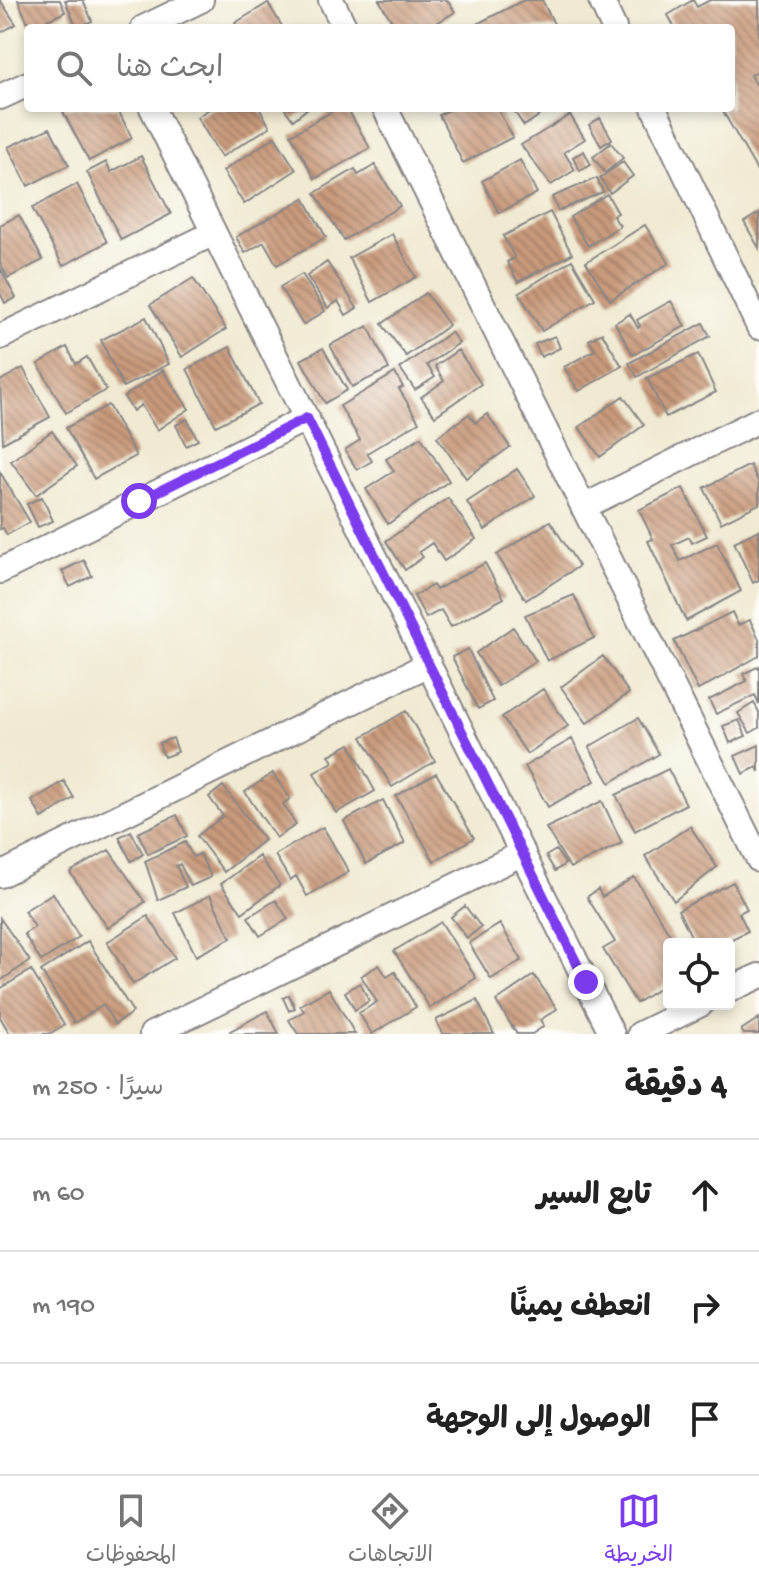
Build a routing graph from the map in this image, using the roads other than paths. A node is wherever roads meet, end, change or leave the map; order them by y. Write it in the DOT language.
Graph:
graph roads {
  1 [pos="201,0"];
  2 [pos="331,0"];
  3 [pos="601,0"];
  4 [pos="151,24"];
  5 [pos="343,24"];
  6 [pos="612,24"];
  7 [pos="24,86"];
  8 [pos="0,97"];
  9 [pos="154,112"];
  10 [pos="387,112"];
  11 [pos="656,112"];
  12 [pos="214,233"];
  13 [pos="759,327"];
  14 [pos="0,337"];
  15 [pos="307,418"];
  16 [pos="759,420"];
  17 [pos="583,507"];
  18 [pos="0,571"];
  19 [pos="429,664"];
  20 [pos="523,853"];
  21 [pos="759,860"];
  22 [pos="0,875"];
  23 [pos="759,976"];
  24 [pos="735,987"];
  25 [pos="689,1010"];
  26 [pos="152,1034"];
  27 [pos="612,1034"];
  28 [pos="640,1034"];
  1 -- 4 [label="street"];
  2 -- 5 [label="street"];
  3 -- 6 [label="street"];
  7 -- 8 [label="street"];
  9 -- 12 [label="street"];
  10 -- 17 [label="street"];
  11 -- 13 [label="street"];
  12 -- 14 [label="street"];
  12 -- 15 [label="street"];
  15 -- 18 [label="street"];
  15 -- 19 [label="street"];
  16 -- 17 [label="street"];
  17 -- 21 [label="street"];
  19 -- 20 [label="street"];
  19 -- 22 [label="street"];
  20 -- 26 [label="street"];
  20 -- 27 [label="street"];
  23 -- 24 [label="street"];
  25 -- 28 [label="street"];
}
